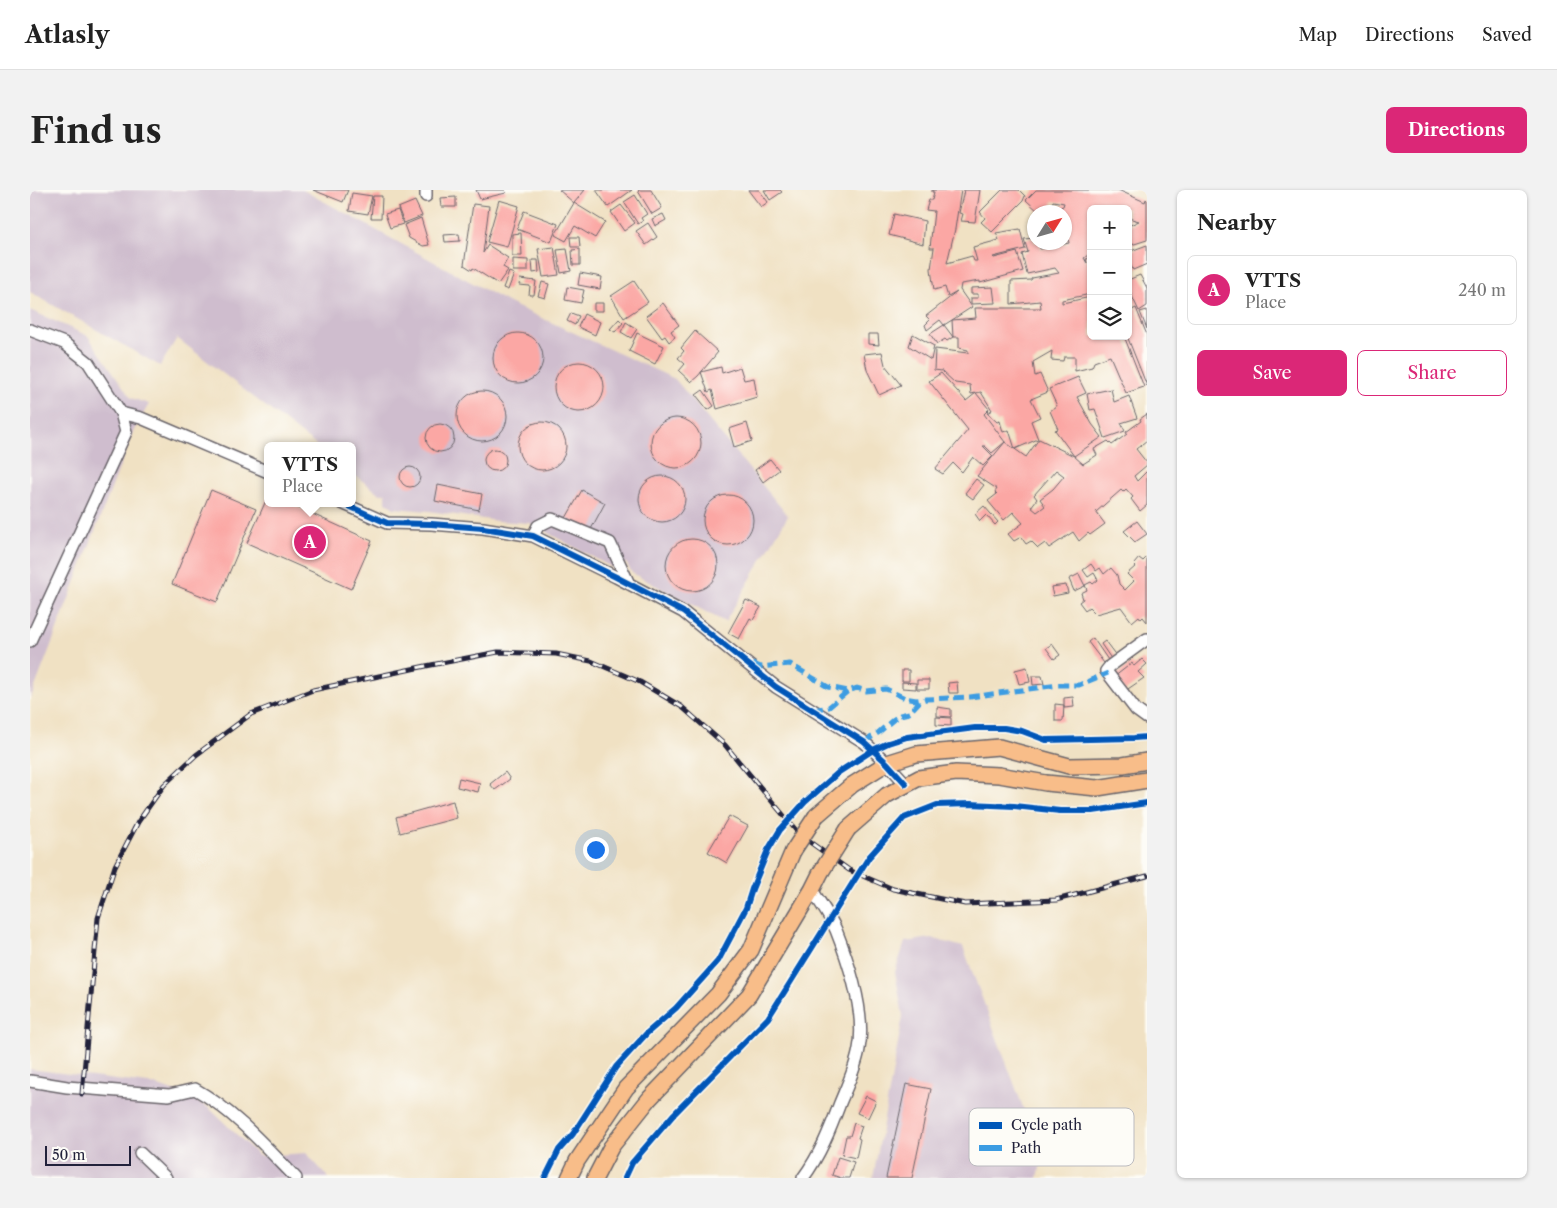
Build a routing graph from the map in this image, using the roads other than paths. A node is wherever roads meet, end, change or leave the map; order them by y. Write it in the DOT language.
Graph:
graph roads {
  1 [pos="30,330"];
  2 [pos="121,413"];
  3 [pos="264,470"];
  4 [pos="351,507"];
  5 [pos="533,536"];
  6 [pos="629,584"];
  7 [pos="1147,639"];
  8 [pos="30,641"];
  9 [pos="1147,718"];
  10 [pos="1147,761"];
  11 [pos="888,762"];
  12 [pos="1147,780"];
  13 [pos="906,784"];
  14 [pos="812,890"];
  15 [pos="30,1081"];
  16 [pos="140,1153"];
  17 [pos="166,1178"];
  18 [pos="296,1178"];
  19 [pos="569,1178"];
  20 [pos="595,1178"];
  21 [pos="803,1178"];
  1 -- 2 [label="street"];
  2 -- 3 [label="street"];
  2 -- 8 [label="street"];
  4 -- 5 [label="street"];
  5 -- 6 [label="street"];
  5 -- 6 [label="street"];
  6 -- 11 [label="street"];
  7 -- 9 [label="street"];
  10 -- 11 [label="main road"];
  11 -- 13 [label="street"];
  11 -- 19 [label="main road, bridge"];
  12 -- 13 [label="main road"];
  13 -- 14 [label="main road, bridge"];
  14 -- 20 [label="main road"];
  14 -- 21 [label="street"];
  15 -- 18 [label="street"];
  16 -- 17 [label="street"];
}
